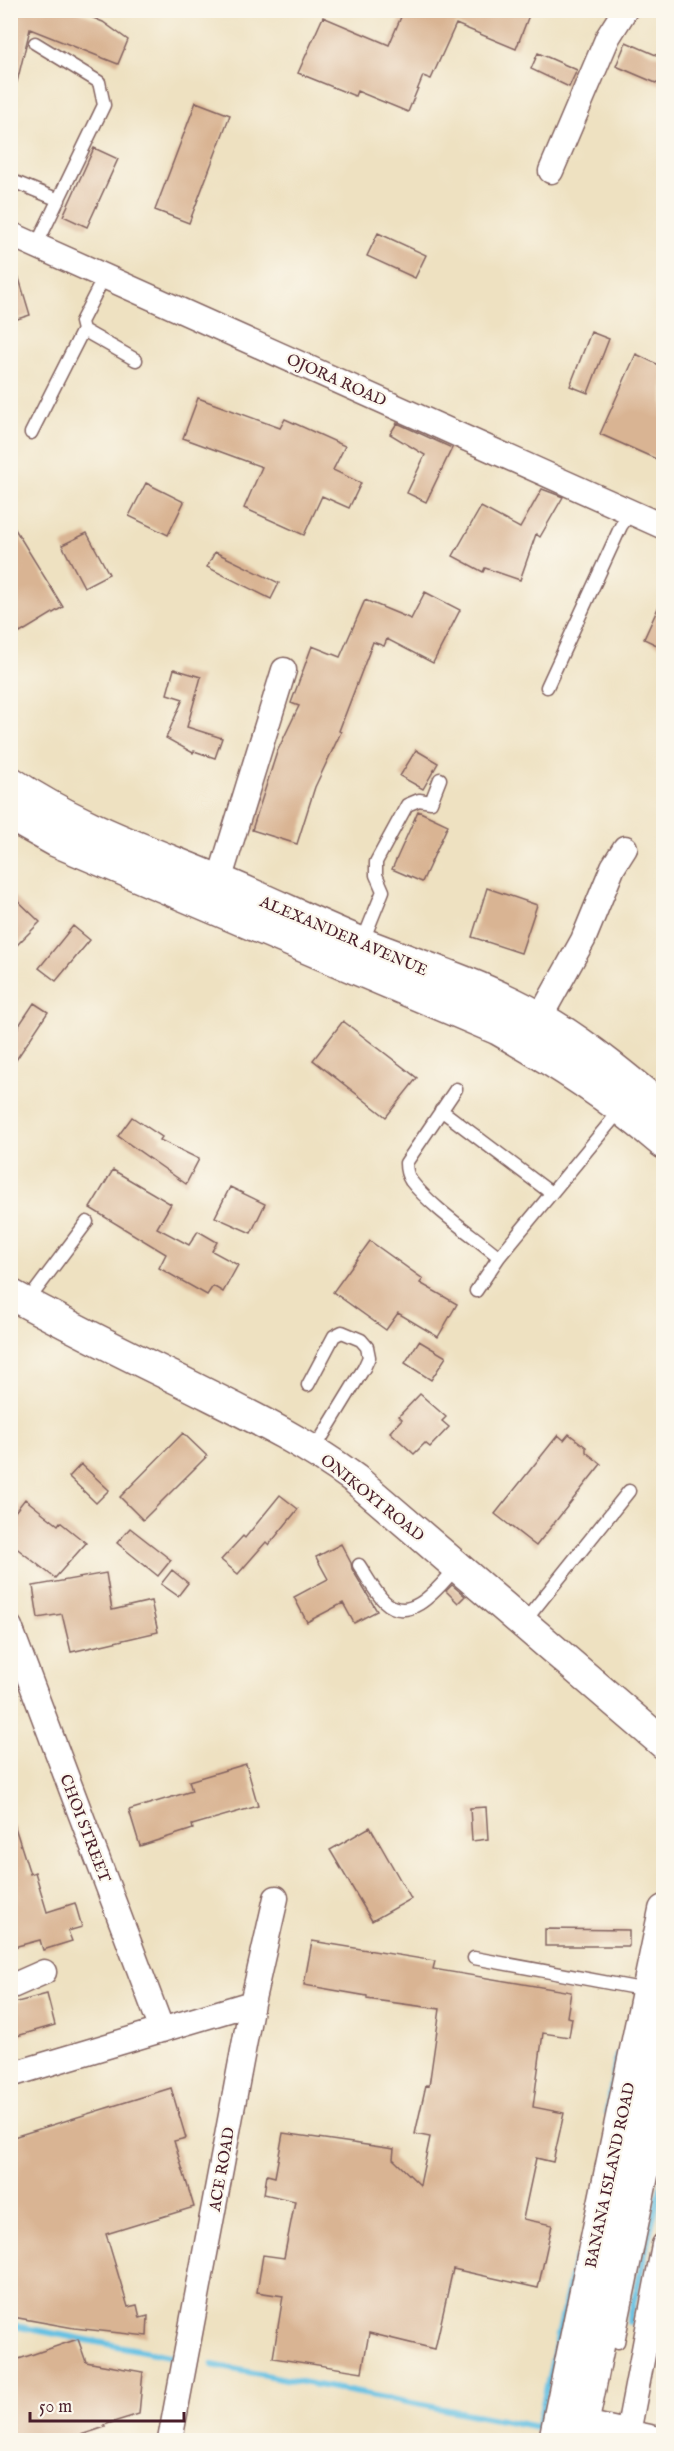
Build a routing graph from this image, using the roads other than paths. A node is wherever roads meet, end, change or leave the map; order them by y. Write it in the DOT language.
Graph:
graph roads {
  1 [pos="625,10"];
  2 [pos="35,43"];
  3 [pos="551,171"];
  4 [pos="10,180"];
  5 [pos="58,200"];
  6 [pos="10,234"];
  7 [pos="38,244"];
  8 [pos="105,275"];
  9 [pos="83,330"];
  10 [pos="135,360"];
  11 [pos="31,433"];
  12 [pos="631,512"];
  13 [pos="663,527"];
  14 [pos="284,670"];
  15 [pos="547,687"];
  16 [pos="440,779"];
  17 [pos="10,783"];
  18 [pos="10,814"];
  19 [pos="625,848"];
  20 [pos="219,881"];
  21 [pos="362,944"];
  22 [pos="539,1019"];
  23 [pos="456,1089"];
  24 [pos="623,1107"];
  25 [pos="441,1110"];
  26 [pos="663,1110"];
  27 [pos="663,1142"];
  28 [pos="551,1193"];
  29 [pos="87,1222"];
  30 [pos="499,1257"];
  31 [pos="476,1291"];
  32 [pos="19,1299"];
  33 [pos="308,1385"];
  34 [pos="314,1450"];
  35 [pos="629,1491"];
  36 [pos="359,1566"];
  37 [pos="457,1566"];
  38 [pos="524,1622"];
  39 [pos="10,1627"];
  40 [pos="663,1744"];
  41 [pos="276,1898"];
  42 [pos="663,1910"];
  43 [pos="474,1958"];
  44 [pos="44,1972"];
  45 [pos="10,1987"];
  46 [pos="647,1990"];
  47 [pos="252,2003"];
  48 [pos="663,2024"];
  49 [pos="162,2030"];
  50 [pos="10,2075"];
  51 [pos="649,2097"];
  52 [pos="663,2245"];
  53 [pos="618,2342"];
  54 [pos="582,2432"];
  55 [pos="628,2433"];
  56 [pos="170,2440"];
  57 [pos="554,2440"];
  58 [pos="663,2440"];
  1 -- 3 [label="street"];
  2 -- 5 [label="lane"];
  4 -- 5 [label="lane"];
  5 -- 7 [label="lane"];
  6 -- 7 [label="street, OJORA ROAD"];
  7 -- 8 [label="street, OJORA ROAD"];
  8 -- 9 [label="lane"];
  8 -- 12 [label="street, OJORA ROAD"];
  9 -- 10 [label="lane"];
  9 -- 11 [label="lane"];
  12 -- 13 [label="street, OJORA ROAD"];
  12 -- 15 [label="lane"];
  14 -- 20 [label="street"];
  16 -- 21 [label="lane"];
  17 -- 20 [label="main road, ALEXANDER AVENUE"];
  18 -- 24 [label="main road, ALEXANDER AVENUE"];
  19 -- 22 [label="street"];
  20 -- 21 [label="main road, ALEXANDER AVENUE"];
  21 -- 22 [label="main road, ALEXANDER AVENUE"];
  22 -- 26 [label="main road, ALEXANDER AVENUE"];
  23 -- 25 [label="lane"];
  24 -- 27 [label="main road, ALEXANDER AVENUE"];
  24 -- 28 [label="lane"];
  25 -- 28 [label="lane"];
  25 -- 30 [label="lane"];
  28 -- 30 [label="lane"];
  29 -- 32 [label="lane"];
  30 -- 31 [label="lane"];
  32 -- 34 [label="street, ONIKOYI ROAD"];
  33 -- 34 [label="lane"];
  34 -- 37 [label="street, ONIKOYI ROAD"];
  35 -- 38 [label="lane"];
  36 -- 37 [label="lane"];
  37 -- 38 [label="street, ONIKOYI ROAD"];
  38 -- 40 [label="street, ONIKOYI ROAD"];
  39 -- 49 [label="street, CHOI STREET"];
  41 -- 47 [label="street, ACE ROAD"];
  42 -- 46 [label="street, BANANA ISLAND ROAD"];
  43 -- 46 [label="lane"];
  44 -- 45 [label="street"];
  46 -- 57 [label="street, BANANA ISLAND ROAD"];
  47 -- 49 [label="street"];
  47 -- 56 [label="street, ACE ROAD"];
  48 -- 51 [label="street, BANANA ISLAND ROAD"];
  49 -- 50 [label="street"];
  51 -- 53 [label="lane"];
  51 -- 54 [label="street, BANANA ISLAND ROAD"];
  52 -- 55 [label="street"];
  54 -- 55 [label="street"];
  55 -- 58 [label="street"];
}
